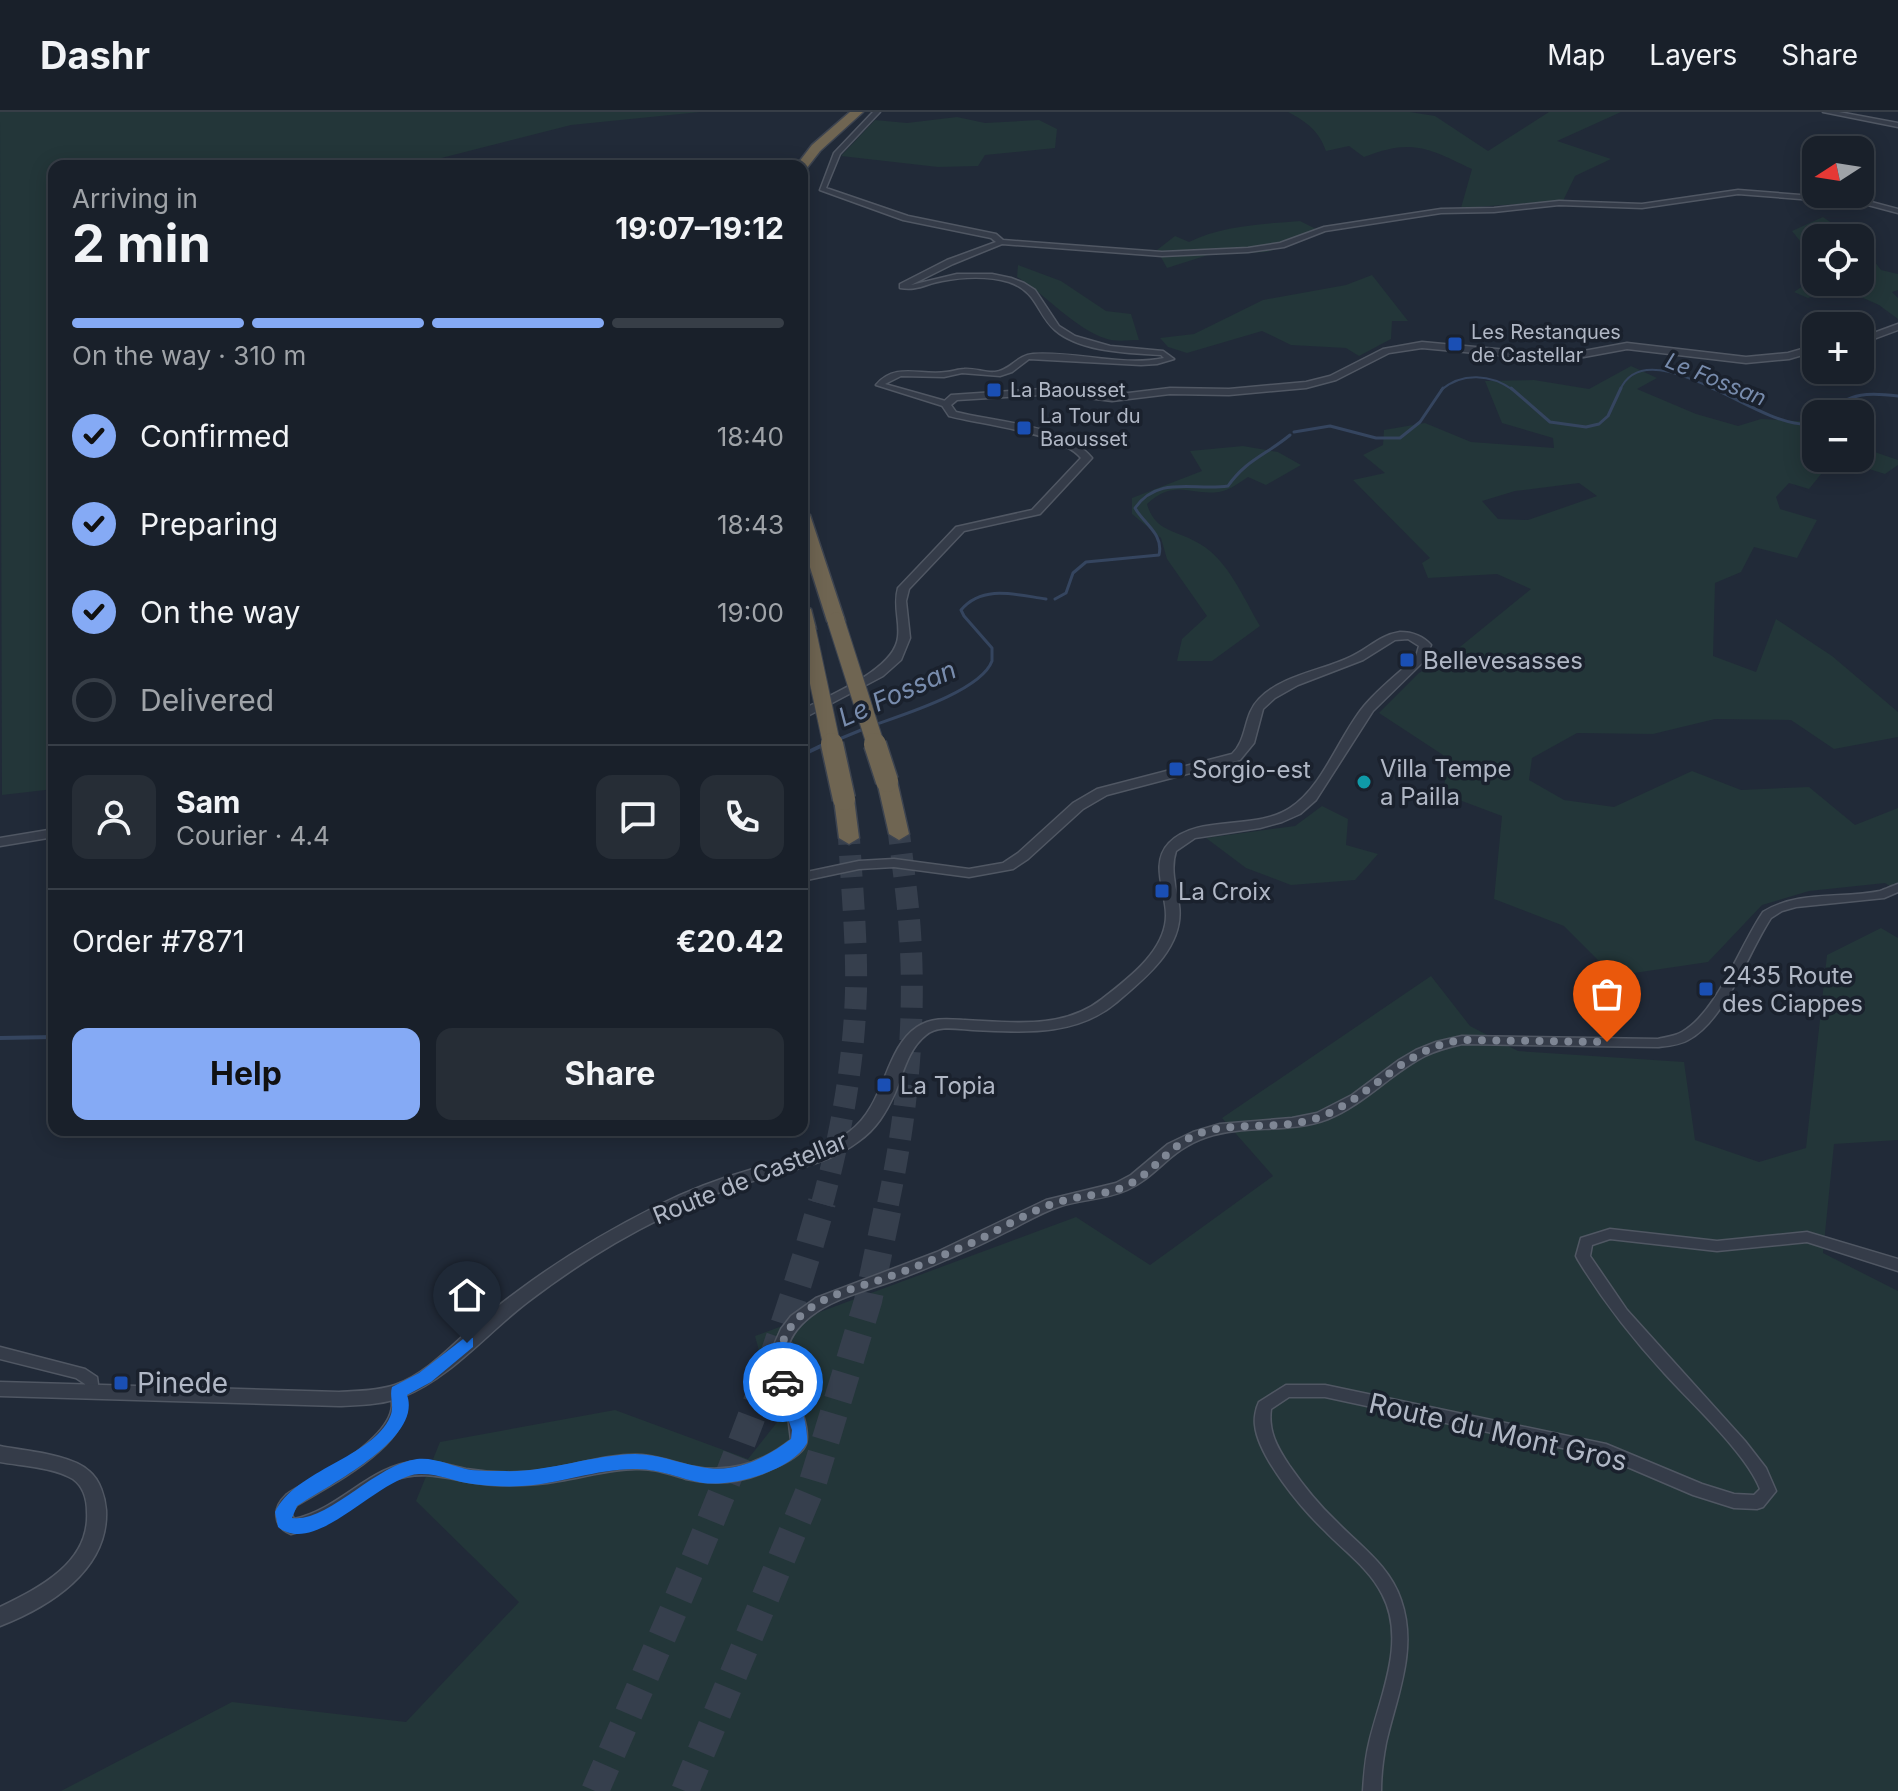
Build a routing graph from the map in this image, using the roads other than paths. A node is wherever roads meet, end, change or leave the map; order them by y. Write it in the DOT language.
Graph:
graph roads {
  1 [pos="846,112"];
  2 [pos="857,112"];
  3 [pos="877,112"];
  4 [pos="1827,112"];
  5 [pos="1898,125"];
  6 [pos="795,160"];
  7 [pos="807,160"];
  8 [pos="1898,211"];
  9 [pos="1001,242"];
  10 [pos="1898,327"];
  11 [pos="1874,336"];
  12 [pos="1802,352"];
  13 [pos="946,404"];
  14 [pos="808,534"];
  15 [pos="808,634"];
  16 [pos="808,712"];
  17 [pos="48,834"];
  18 [pos="899,834"];
  19 [pos="849,838"];
  20 [pos="0,842"];
  21 [pos="808,876"];
  22 [pos="1898,888"];
  23 [pos="1898,1265"];
  24 [pos="0,1353"];
  25 [pos="0,1389"];
  26 [pos="92,1391"];
  27 [pos="398,1392"];
  28 [pos="0,1454"];
  29 [pos="0,1617"];
  30 [pos="1372,1791"];
  1 -- 6 [label="highway"];
  2 -- 7 [label="highway"];
  3 -- 9 [label="street"];
  4 -- 5 [label="street"];
  8 -- 9 [label="street"];
  9 -- 13 [label="street"];
  10 -- 11 [label="street"];
  12 -- 13 [label="street"];
  13 -- 16 [label="street"];
  14 -- 18 [label="highway, bridge"];
  15 -- 19 [label="highway, bridge"];
  17 -- 20 [label="street"];
  21 -- 27 [label="street, Route de Castellar"];
  22 -- 27 [label="street"];
  23 -- 30 [label="street, Route du Mont Gros"];
  24 -- 26 [label="street"];
  25 -- 26 [label="street, Route de Castellar"];
  26 -- 27 [label="street, Route de Castellar"];
  28 -- 29 [label="street"];
}
